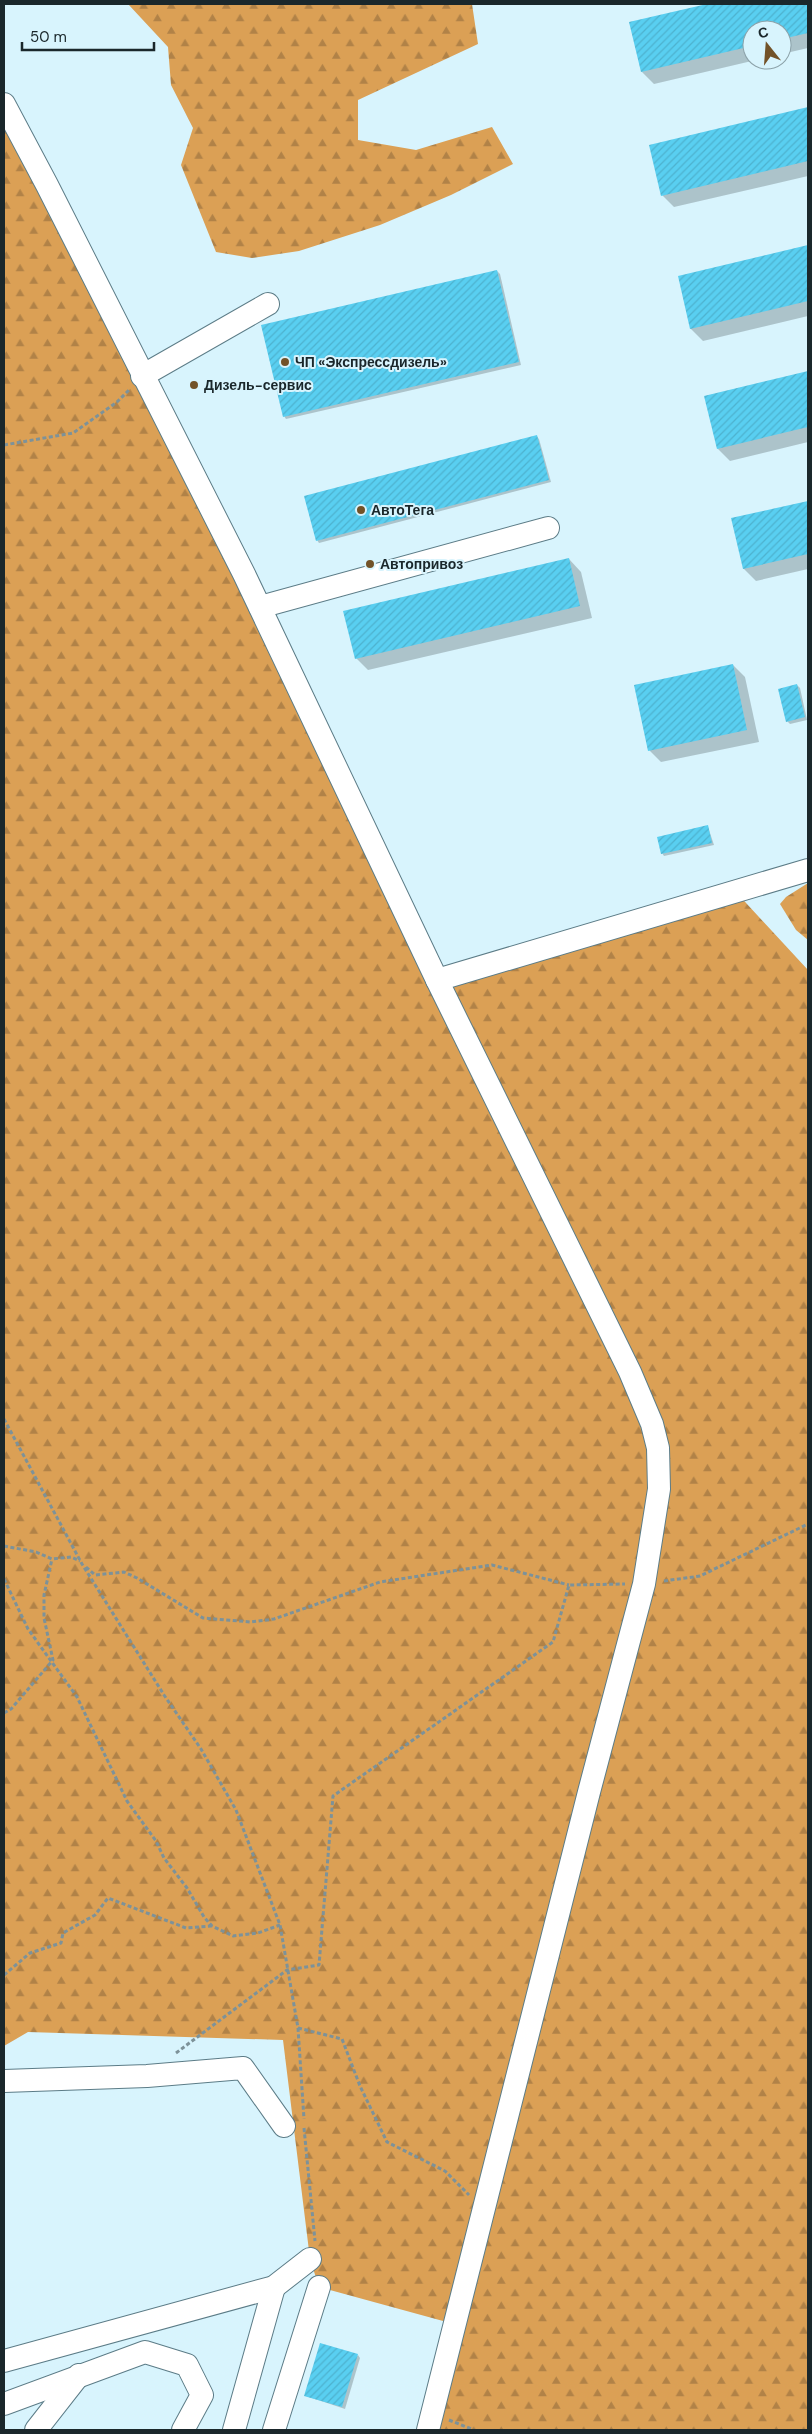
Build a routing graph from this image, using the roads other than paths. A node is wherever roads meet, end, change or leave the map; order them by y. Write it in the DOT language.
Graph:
graph roads {
  1 [pos="4,104"];
  2 [pos="268,304"];
  3 [pos="142,376"];
  4 [pos="548,528"];
  5 [pos="260,607"];
  6 [pos="808,870"];
  7 [pos="437,980"];
  8 [pos="4,2081"];
  9 [pos="284,2126"];
  10 [pos="313,2253"];
  11 [pos="274,2287"];
  12 [pos="319,2287"];
  13 [pos="4,2361"];
  14 [pos="79,2374"];
  15 [pos="4,2404"];
  16 [pos="430,2422"];
  17 [pos="36,2430"];
  18 [pos="183,2430"];
  19 [pos="234,2430"];
  20 [pos="274,2430"];
  1 -- 3 [label="street"];
  2 -- 3 [label="street"];
  3 -- 5 [label="street"];
  4 -- 5 [label="street"];
  5 -- 7 [label="street"];
  6 -- 7 [label="street"];
  7 -- 16 [label="street"];
  8 -- 9 [label="street"];
  10 -- 11 [label="street"];
  11 -- 13 [label="street"];
  11 -- 19 [label="street"];
  12 -- 20 [label="street"];
  14 -- 15 [label="street"];
  14 -- 17 [label="street"];
  14 -- 18 [label="street"];
}
